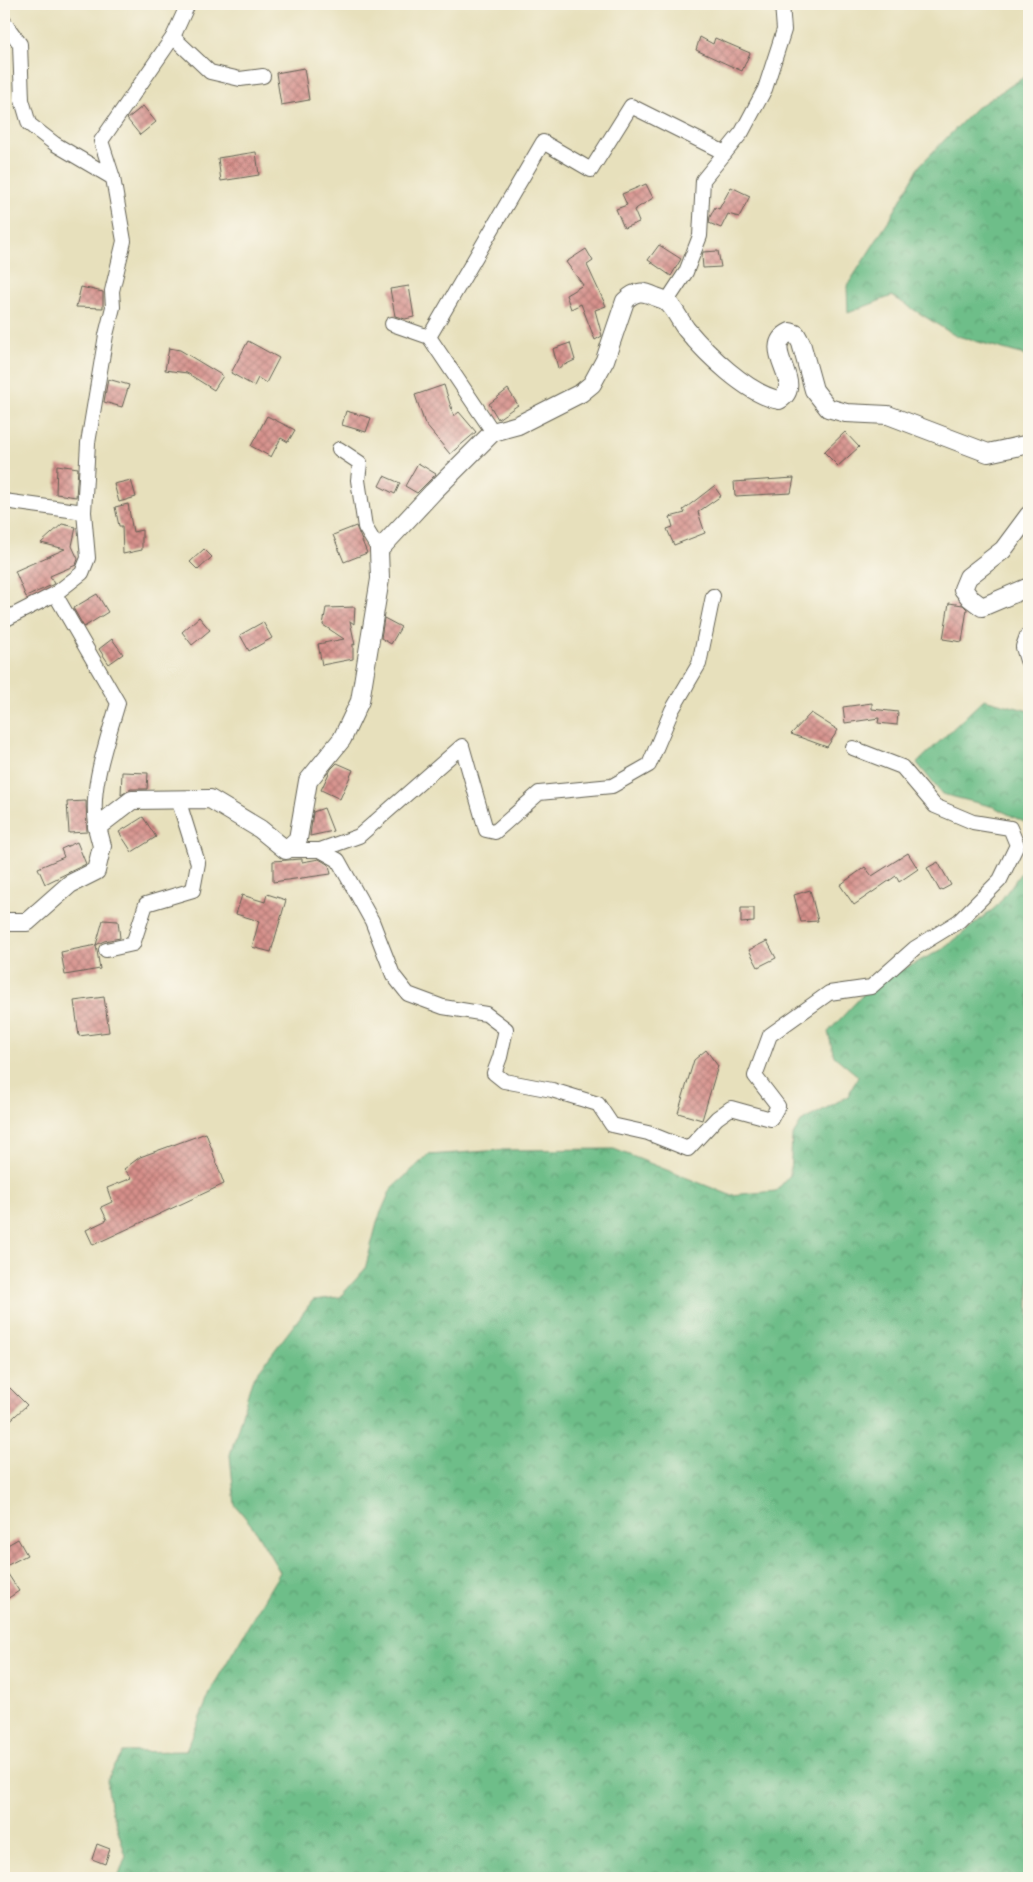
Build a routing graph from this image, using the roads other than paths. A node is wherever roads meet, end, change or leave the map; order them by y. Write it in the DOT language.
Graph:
graph roads {
  1 [pos="188,4"];
  2 [pos="782,4"];
  3 [pos="4,22"];
  4 [pos="173,37"];
  5 [pos="263,76"];
  6 [pos="725,153"];
  7 [pos="113,178"];
  8 [pos="667,302"];
  9 [pos="392,324"];
  10 [pos="429,337"];
  11 [pos="493,432"];
  12 [pos="1029,444"];
  13 [pos="339,449"];
  14 [pos="4,501"];
  15 [pos="84,512"];
  16 [pos="1029,515"];
  17 [pos="380,550"];
  18 [pos="1029,587"];
  19 [pos="55,594"];
  20 [pos="713,596"];
  21 [pos="4,620"];
  22 [pos="1029,636"];
  23 [pos="1029,660"];
  24 [pos="853,748"];
  25 [pos="178,800"];
  26 [pos="97,827"];
  27 [pos="286,850"];
  28 [pos="320,850"];
  29 [pos="4,922"];
  30 [pos="106,950"];
  1 -- 4 [label="street"];
  2 -- 6 [label="street"];
  3 -- 7 [label="street"];
  4 -- 5 [label="street"];
  4 -- 7 [label="street"];
  6 -- 8 [label="street"];
  6 -- 10 [label="street"];
  7 -- 15 [label="street"];
  8 -- 11 [label="street"];
  8 -- 12 [label="street"];
  9 -- 10 [label="street"];
  10 -- 11 [label="street"];
  11 -- 17 [label="street"];
  13 -- 17 [label="street"];
  14 -- 15 [label="street"];
  15 -- 19 [label="street"];
  16 -- 18 [label="street"];
  17 -- 27 [label="street"];
  19 -- 21 [label="street"];
  19 -- 26 [label="street"];
  20 -- 28 [label="street"];
  22 -- 23 [label="street"];
  24 -- 28 [label="street"];
  25 -- 26 [label="street"];
  25 -- 27 [label="street"];
  25 -- 30 [label="street"];
  26 -- 29 [label="street"];
  27 -- 28 [label="street"];
}
